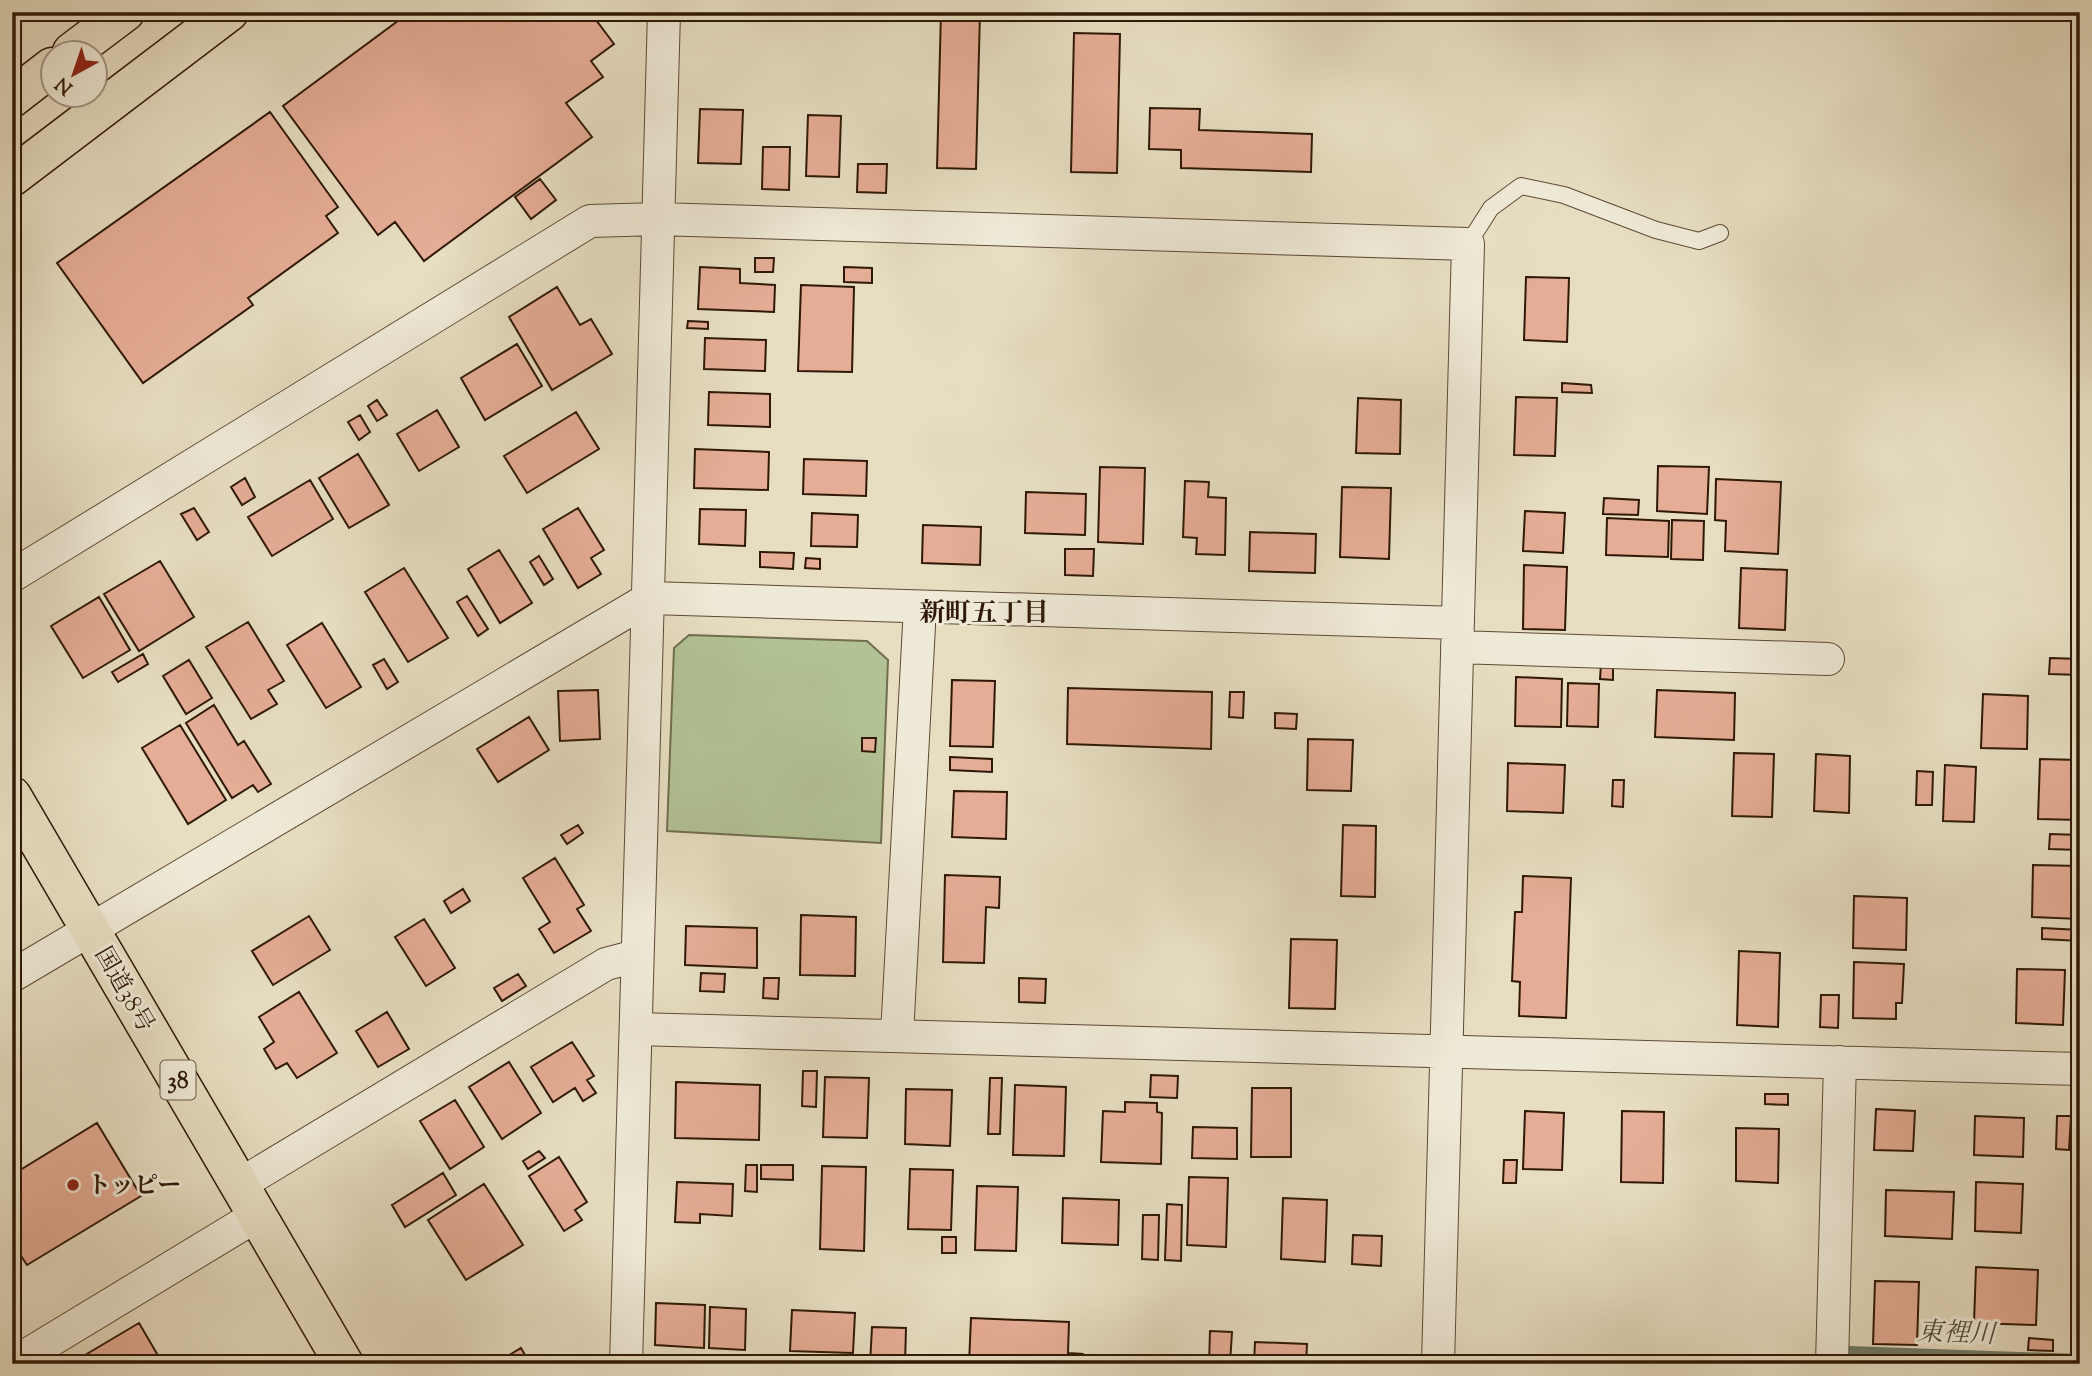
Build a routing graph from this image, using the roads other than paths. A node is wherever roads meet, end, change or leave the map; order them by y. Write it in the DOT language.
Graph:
graph roads {
  1 [pos="125,12"];
  2 [pos="229,12"];
  3 [pos="664,12"];
  4 [pos="91,38"];
  5 [pos="38,78"];
  6 [pos="12,98"];
  7 [pos="12,177"];
  8 [pos="658,219"];
  9 [pos="1720,233"];
  10 [pos="1468,244"];
  11 [pos="12,576"];
  12 [pos="650,598"];
  13 [pos="920,607"];
  14 [pos="1457,635"];
  15 [pos="1828,659"];
  16 [pos="12,796"];
  17 [pos="90,930"];
  18 [pos="636,956"];
  19 [pos="12,976"];
  20 [pos="636,1028"];
  21 [pos="897,1035"];
  22 [pos="1446,1049"];
  23 [pos="1840,1062"];
  24 [pos="2080,1069"];
  25 [pos="247,1200"];
  26 [pos="12,1364"];
  27 [pos="344,1364"];
  28 [pos="626,1364"];
  29 [pos="1438,1364"];
  30 [pos="1832,1364"];
  1 -- 4 [label="highway"];
  2 -- 7 [label="highway"];
  3 -- 8 [label="street"];
  5 -- 6 [label="highway"];
  8 -- 10 [label="street"];
  8 -- 11 [label="street"];
  8 -- 12 [label="street"];
  9 -- 10 [label="lane"];
  10 -- 14 [label="street"];
  12 -- 13 [label="street"];
  12 -- 17 [label="street"];
  12 -- 18 [label="street"];
  13 -- 14 [label="street"];
  13 -- 21 [label="street"];
  14 -- 15 [label="street"];
  14 -- 22 [label="street"];
  16 -- 17 [label="highway, 国道38号 / 38"];
  17 -- 19 [label="street"];
  17 -- 25 [label="highway, 国道38号 / 38"];
  18 -- 20 [label="street"];
  18 -- 25 [label="street"];
  20 -- 21 [label="street"];
  20 -- 28 [label="street"];
  21 -- 22 [label="street"];
  22 -- 23 [label="street"];
  22 -- 29 [label="street"];
  23 -- 24 [label="street"];
  23 -- 30 [label="street"];
  25 -- 26 [label="street"];
  25 -- 27 [label="highway, 国道38号 / 38"];
}
